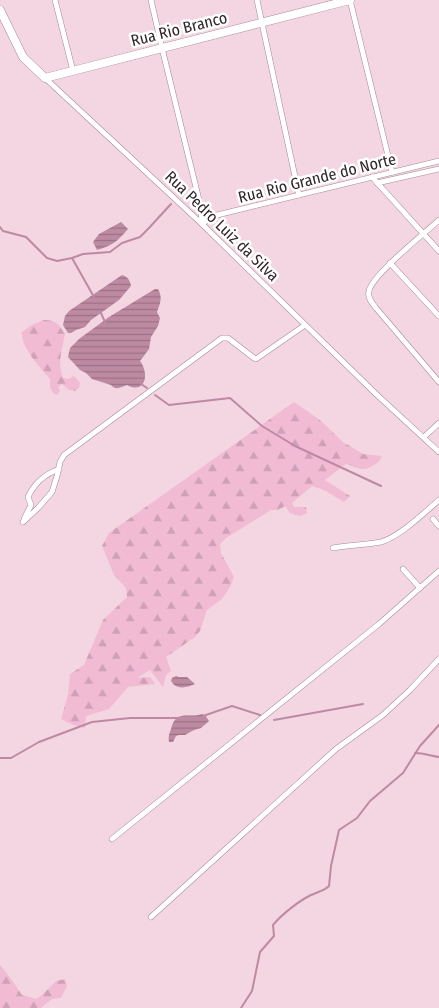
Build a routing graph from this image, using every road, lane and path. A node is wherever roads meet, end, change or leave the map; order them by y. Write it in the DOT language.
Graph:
graph roads {
  1 [pos="55,0"];
  2 [pos="151,0"];
  3 [pos="257,0"];
  4 [pos="350,0"];
  5 [pos="0,10"];
  6 [pos="262,22"];
  7 [pos="162,48"];
  8 [pos="73,70"];
  9 [pos="44,78"];
  10 [pos="439,161"];
  11 [pos="439,169"];
  12 [pos="392,172"];
  13 [pos="372,177"];
  14 [pos="377,183"];
  15 [pos="299,195"];
  16 [pos="439,220"];
  17 [pos="202,224"];
  18 [pos="424,234"];
  19 [pos="439,251"];
  20 [pos="390,263"];
  21 [pos="439,316"];
  22 [pos="305,325"];
  23 [pos="439,382"];
  24 [pos="439,423"];
  25 [pos="424,437"];
  26 [pos="439,452"];
  27 [pos="59,469"];
  28 [pos="439,500"];
  29 [pos="433,519"];
  30 [pos="439,526"];
  31 [pos="333,548"];
  32 [pos="403,569"];
  33 [pos="439,571"];
  34 [pos="420,588"];
  35 [pos="439,659"];
  36 [pos="112,839"];
  37 [pos="151,917"];
  1 -- 8 [label="street"];
  2 -- 7 [label="street"];
  3 -- 6 [label="street"];
  4 -- 6 [label="street, Rua Rio Branco"];
  4 -- 12 [label="street"];
  5 -- 9 [label="street, Rua Pedro Luiz da Silva"];
  6 -- 7 [label="street, Rua Rio Branco"];
  6 -- 15 [label="street"];
  7 -- 8 [label="street, Rua Rio Branco"];
  7 -- 17 [label="street"];
  8 -- 9 [label="street, Rua Rio Branco"];
  9 -- 17 [label="street, Rua Pedro Luiz da Silva"];
  10 -- 12 [label="street, Rua Rio Grande do Norte"];
  11 -- 14 [label="street"];
  12 -- 13 [label="street, Rua Rio Grande do Norte"];
  13 -- 14 [label="street"];
  13 -- 15 [label="street, Rua Rio Grande do Norte"];
  14 -- 18 [label="street"];
  15 -- 17 [label="street, Rua Rio Grande do Norte"];
  16 -- 18 [label="street"];
  17 -- 22 [label="street, Rua Pedro Luiz da Silva"];
  18 -- 19 [label="street"];
  18 -- 20 [label="street"];
  20 -- 21 [label="street"];
  20 -- 23 [label="street"];
  22 -- 25 [label="street, Rua Pedro Luiz da Silva"];
  22 -- 27 [label="street"];
  24 -- 25 [label="street"];
  25 -- 26 [label="street, Rua Pedro Luiz da Silva"];
  27 -- 27 [label="street"];
  28 -- 31 [label="street"];
  29 -- 30 [label="street"];
  32 -- 34 [label="street"];
  33 -- 34 [label="street"];
  34 -- 36 [label="street"];
  35 -- 37 [label="street"];
}
